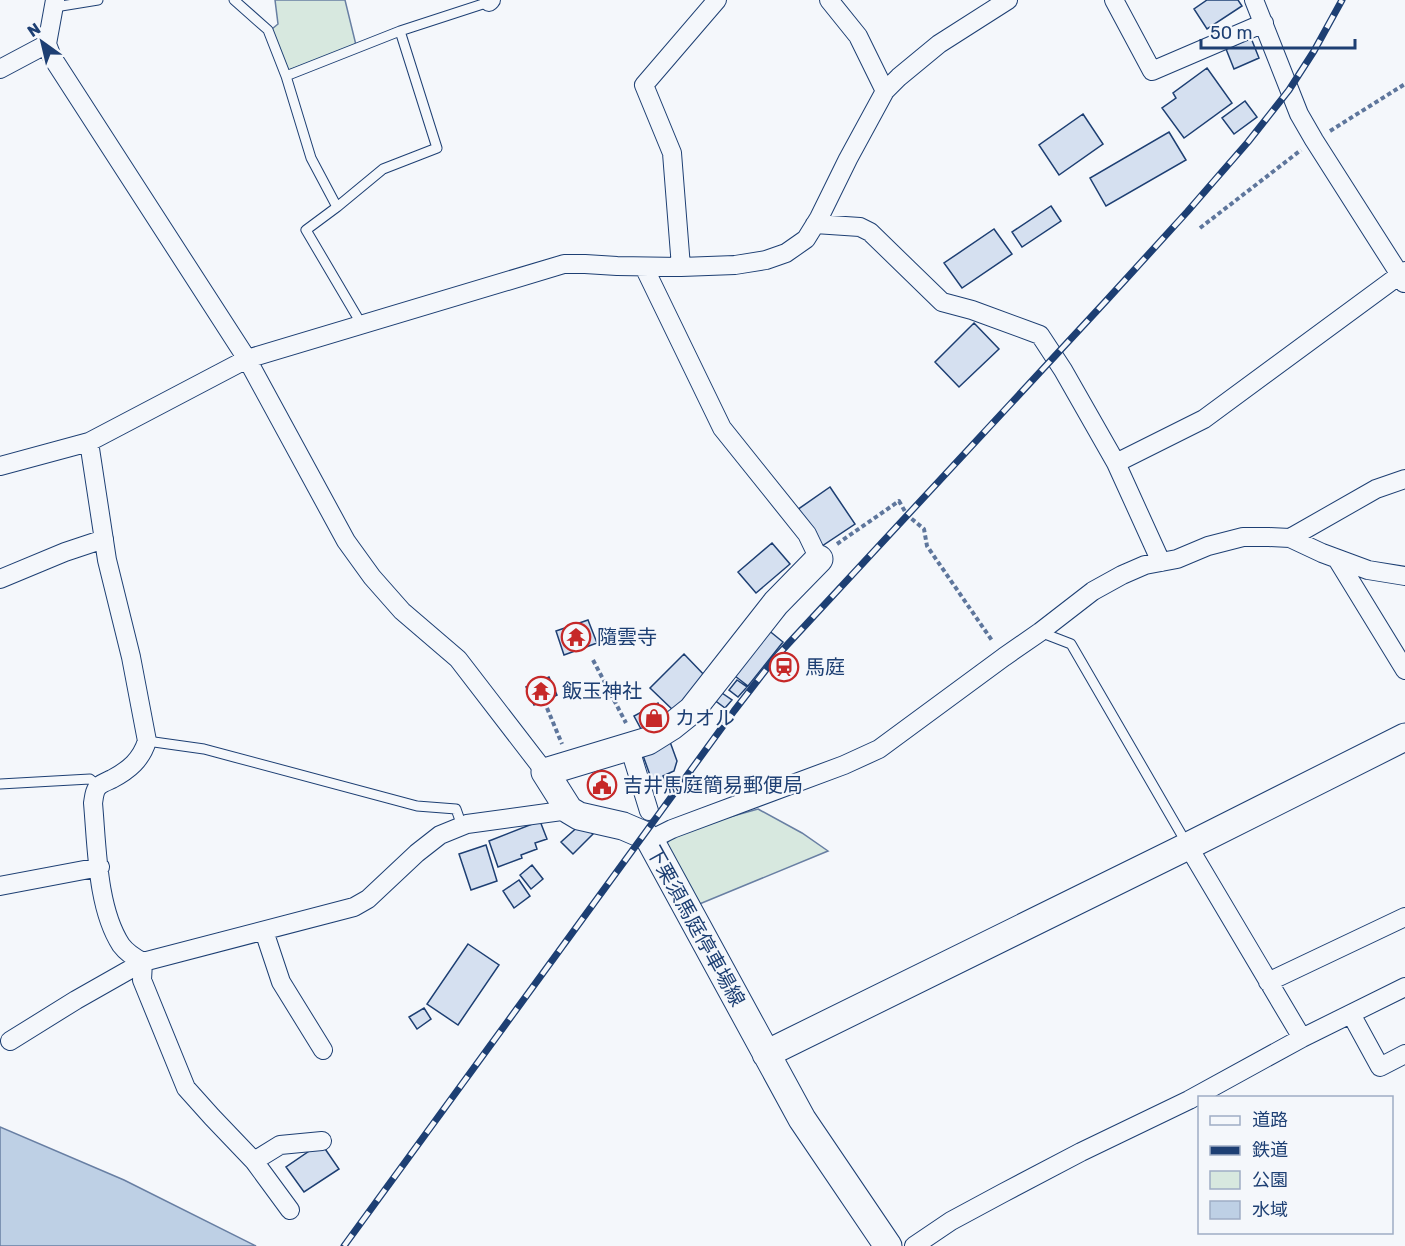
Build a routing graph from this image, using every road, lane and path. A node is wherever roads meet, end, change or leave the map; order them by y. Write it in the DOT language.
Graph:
graph roads {
  1 [pos="98,0"];
  2 [pos="234,0"];
  3 [pos="717,0"];
  4 [pos="829,0"];
  5 [pos="1008,0"];
  6 [pos="1114,0"];
  7 [pos="1254,0"];
  8 [pos="490,1"];
  9 [pos="55,3"];
  10 [pos="1264,23"];
  11 [pos="400,31"];
  12 [pos="47,44"];
  13 [pos="0,69"];
  14 [pos="286,76"];
  15 [pos="885,91"];
  16 [pos="337,207"];
  17 [pos="815,224"];
  18 [pos="644,267"];
  19 [pos="681,267"];
  20 [pos="1403,277"];
  21 [pos="362,325"];
  22 [pos="247,359"];
  23 [pos="89,442"];
  24 [pos="1116,464"];
  25 [pos="0,466"];
  26 [pos="1405,479"];
  27 [pos="1290,538"];
  28 [pos="104,539"];
  29 [pos="819,559"];
  30 [pos="1337,559"];
  31 [pos="1161,562"];
  32 [pos="1405,576"];
  33 [pos="0,579"];
  34 [pos="1040,632"];
  35 [pos="1004,657"];
  36 [pos="593,660"];
  37 [pos="1405,670"];
  38 [pos="547,708"];
  39 [pos="1405,738"];
  40 [pos="147,741"];
  41 [pos="632,746"];
  42 [pos="571,764"];
  43 [pos="545,772"];
  44 [pos="0,784"];
  45 [pos="99,786"];
  46 [pos="569,810"];
  47 [pos="649,811"];
  48 [pos="462,826"];
  49 [pos="650,840"];
  50 [pos="1188,846"];
  51 [pos="99,867"];
  52 [pos="0,886"];
  53 [pos="1405,917"];
  54 [pos="264,931"];
  55 [pos="143,962"];
  56 [pos="1268,982"];
  57 [pos="1405,987"];
  58 [pos="1351,1014"];
  59 [pos="1302,1038"];
  60 [pos="10,1041"];
  61 [pos="323,1050"];
  62 [pos="766,1054"];
  63 [pos="1405,1054"];
  64 [pos="322,1141"];
  65 [pos="254,1161"];
  66 [pos="290,1210"];
  67 [pos="888,1246"];
  68 [pos="914,1246"];
  1 -- 9 [label="lane"];
  2 -- 14 [label="lane"];
  3 -- 19 [label="street"];
  4 -- 15 [label="street"];
  5 -- 15 [label="street"];
  6 -- 10 [label="street"];
  7 -- 10 [label="street"];
  8 -- 11 [label="lane"];
  9 -- 12 [label="street"];
  10 -- 20 [label="street"];
  11 -- 14 [label="lane"];
  11 -- 16 [label="lane"];
  12 -- 13 [label="street"];
  12 -- 22 [label="street"];
  14 -- 16 [label="lane"];
  15 -- 17 [label="street"];
  16 -- 21 [label="lane"];
  17 -- 19 [label="street"];
  17 -- 24 [label="street"];
  18 -- 19 [label="street"];
  18 -- 21 [label="street"];
  18 -- 29 [label="street"];
  20 -- 24 [label="street"];
  21 -- 22 [label="street"];
  22 -- 23 [label="street"];
  22 -- 43 [label="street"];
  23 -- 25 [label="street"];
  23 -- 28 [label="street"];
  24 -- 31 [label="street"];
  26 -- 27 [label="street"];
  27 -- 30 [label="street"];
  27 -- 31 [label="street"];
  28 -- 33 [label="street"];
  28 -- 40 [label="street"];
  29 -- 35 [label="path"];
  29 -- 41 [label="main road"];
  30 -- 32 [label="street"];
  30 -- 37 [label="street"];
  31 -- 34 [label="street"];
  34 -- 35 [label="street"];
  34 -- 50 [label="lane"];
  35 -- 49 [label="street"];
  36 -- 41 [label="path"];
  38 -- 42 [label="path"];
  39 -- 50 [label="main road"];
  40 -- 45 [label="street"];
  40 -- 48 [label="lane"];
  41 -- 42 [label="main road"];
  41 -- 47 [label="street"];
  42 -- 43 [label="main road"];
  43 -- 46 [label="main road"];
  44 -- 45 [label="lane"];
  45 -- 51 [label="street"];
  46 -- 48 [label="street"];
  46 -- 49 [label="main road, 下栗須馬庭停車場線"];
  48 -- 54 [label="street"];
  49 -- 62 [label="main road, 下栗須馬庭停車場線"];
  50 -- 56 [label="street"];
  50 -- 62 [label="main road"];
  51 -- 52 [label="street"];
  51 -- 55 [label="street"];
  53 -- 56 [label="street"];
  54 -- 55 [label="street"];
  54 -- 61 [label="street"];
  55 -- 60 [label="street"];
  55 -- 65 [label="street"];
  56 -- 59 [label="street"];
  57 -- 58 [label="street"];
  58 -- 59 [label="street"];
  58 -- 63 [label="street"];
  59 -- 68 [label="street"];
  62 -- 67 [label="main road, 下栗須馬庭停車場線"];
  64 -- 65 [label="street"];
  65 -- 66 [label="street"];
}
